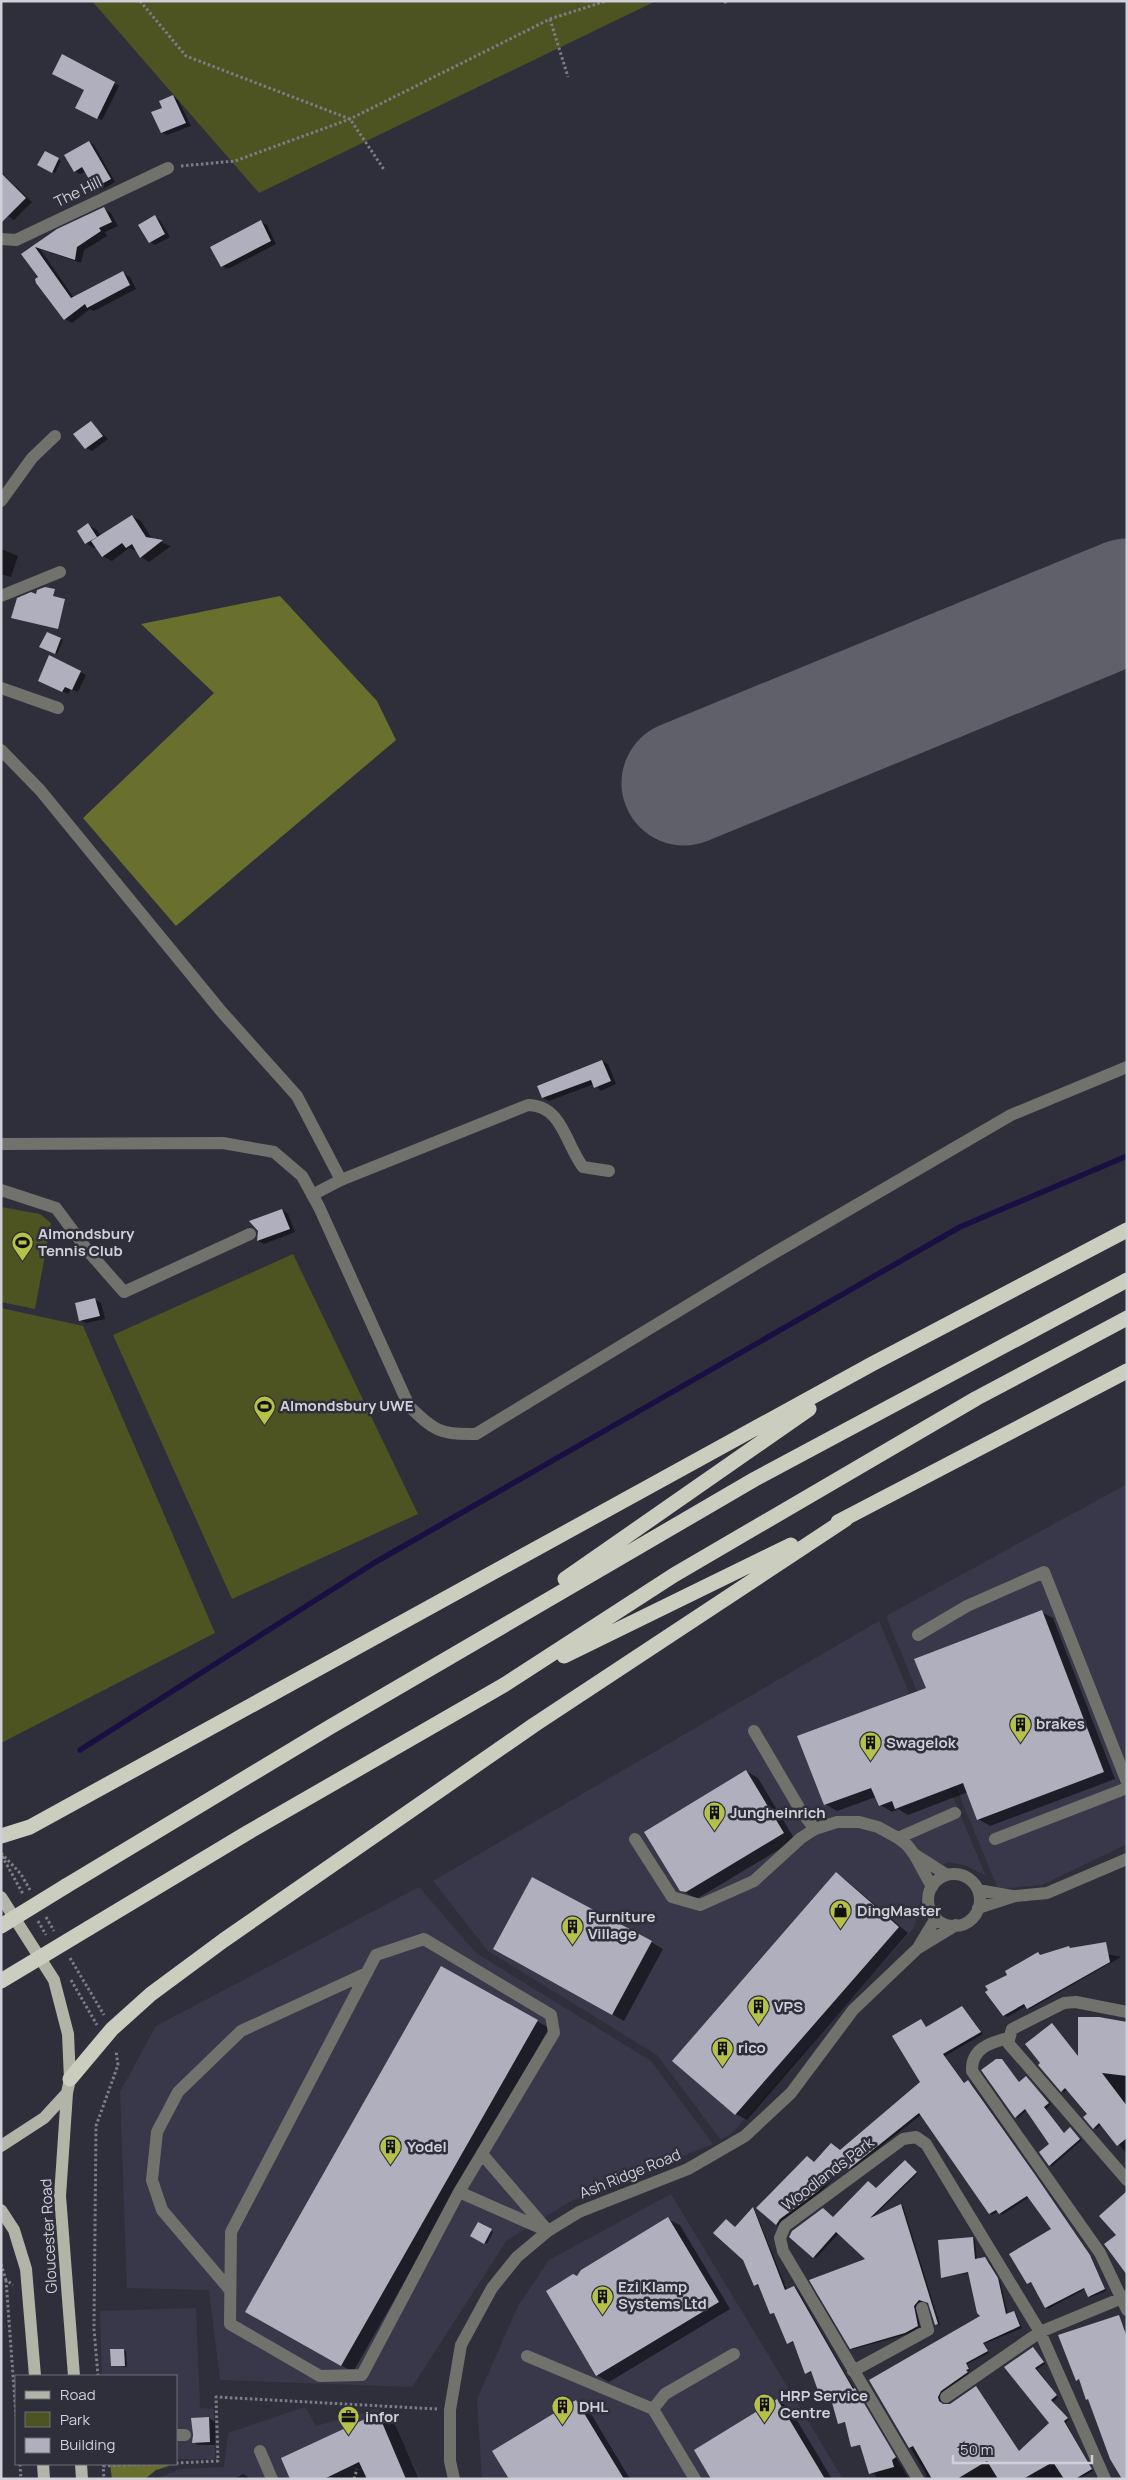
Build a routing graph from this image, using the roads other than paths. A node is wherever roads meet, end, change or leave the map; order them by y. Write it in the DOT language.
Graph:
graph roads {
  1 [pos="168,168"];
  2 [pos="1,239"];
  3 [pos="55,436"];
  4 [pos="1,501"];
  5 [pos="60,572"];
  6 [pos="1,596"];
  7 [pos="1,688"];
  8 [pos="58,708"];
  9 [pos="1,750"];
  10 [pos="1127,1067"];
  11 [pos="1,1144"];
  12 [pos="609,1171"];
  13 [pos="341,1180"];
  14 [pos="1,1190"];
  15 [pos="312,1194"];
  16 [pos="1127,1230"];
  17 [pos="250,1234"];
  18 [pos="1127,1280"];
  19 [pos="1127,1318"];
  20 [pos="872,1364"];
  21 [pos="1127,1371"];
  22 [pos="846,1519"];
  23 [pos="918,1635"];
  24 [pos="476,1641"];
  25 [pos="504,1685"];
  26 [pos="754,1731"];
  27 [pos="1127,1782"];
  28 [pos="1127,1788"];
  29 [pos="955,1812"];
  30 [pos="815,1829"];
  31 [pos="1,1836"];
  32 [pos="898,1838"];
  33 [pos="635,1839"];
  34 [pos="995,1839"];
  35 [pos="914,1854"];
  36 [pos="1127,1859"];
  37 [pos="947,1874"];
  38 [pos="932,1887"];
  39 [pos="978,1890"];
  40 [pos="1015,1896"];
  41 [pos="1,1897"];
  42 [pos="978,1908"];
  43 [pos="936,1918"];
  44 [pos="956,1925"];
  45 [pos="1,1926"];
  46 [pos="918,1948"];
  47 [pos="366,1972"];
  48 [pos="1,1981"];
  49 [pos="1127,2012"];
  50 [pos="1008,2038"];
  51 [pos="70,2078"];
  52 [pos="67,2094"];
  53 [pos="1,2146"];
  54 [pos="482,2154"];
  55 [pos="1127,2180"];
  56 [pos="459,2192"];
  57 [pos="1,2210"];
  58 [pos="548,2231"];
  59 [pos="230,2290"];
  60 [pos="1125,2302"];
  61 [pos="922,2308"];
  62 [pos="1040,2332"];
  63 [pos="734,2354"];
  64 [pos="527,2356"];
  65 [pos="853,2371"];
  66 [pos="35,2375"];
  67 [pos="74,2375"];
  68 [pos="946,2397"];
  69 [pos="654,2409"];
  70 [pos="260,2451"];
  71 [pos="42,2465"];
  72 [pos="81,2465"];
  73 [pos="44,2479"];
  74 [pos="82,2479"];
  75 [pos="272,2479"];
  76 [pos="454,2479"];
  77 [pos="695,2479"];
  78 [pos="918,2479"];
  79 [pos="1105,2479"];
  1 -- 2 [label="street, The Hill"];
  3 -- 4 [label="street"];
  5 -- 6 [label="street"];
  7 -- 8 [label="street"];
  9 -- 13 [label="street"];
  10 -- 15 [label="street"];
  11 -- 15 [label="street"];
  12 -- 13 [label="street"];
  13 -- 15 [label="street"];
  14 -- 17 [label="street"];
  16 -- 20 [label="highway"];
  18 -- 24 [label="highway"];
  19 -- 25 [label="highway"];
  20 -- 24 [label="highway"];
  20 -- 31 [label="highway"];
  21 -- 22 [label="highway"];
  22 -- 25 [label="highway"];
  22 -- 51 [label="highway"];
  23 -- 27 [label="street"];
  24 -- 45 [label="highway, bridge"];
  25 -- 48 [label="highway, bridge"];
  26 -- 30 [label="street"];
  28 -- 34 [label="street"];
  29 -- 32 [label="street"];
  30 -- 32 [label="street"];
  30 -- 33 [label="street"];
  32 -- 35 [label="street"];
  35 -- 37 [label="street"];
  35 -- 38 [label="street"];
  36 -- 40 [label="street"];
  37 -- 38 [label="street"];
  37 -- 39 [label="street"];
  38 -- 43 [label="street"];
  39 -- 40 [label="street"];
  39 -- 42 [label="street"];
  40 -- 42 [label="street"];
  41 -- 51 [label="main road, Gloucester Road"];
  42 -- 44 [label="street"];
  43 -- 44 [label="street"];
  43 -- 46 [label="street, Ash Ridge Road"];
  44 -- 46 [label="street, Ash Ridge Road"];
  46 -- 58 [label="street, Ash Ridge Road"];
  47 -- 54 [label="street"];
  47 -- 59 [label="street"];
  47 -- 59 [label="street"];
  49 -- 50 [label="street"];
  50 -- 55 [label="street"];
  50 -- 60 [label="street"];
  51 -- 52 [label="main road, Gloucester Road"];
  52 -- 53 [label="main road"];
  52 -- 67 [label="main road, Gloucester Road"];
  54 -- 56 [label="street"];
  54 -- 58 [label="street"];
  56 -- 58 [label="street"];
  56 -- 59 [label="street"];
  57 -- 66 [label="main road, Gloucester Road"];
  58 -- 76 [label="street, Ash Ridge Road"];
  60 -- 62 [label="street"];
  61 -- 65 [label="street"];
  62 -- 65 [label="street, Woodlands Park"];
  62 -- 68 [label="street"];
  62 -- 79 [label="street, Woodlands Park"];
  63 -- 69 [label="street"];
  64 -- 69 [label="street"];
  65 -- 78 [label="street, Woodlands Park"];
  69 -- 77 [label="street"];
  70 -- 75 [label="street"];
  71 -- 73 [label="main road"];
  72 -- 74 [label="main road"];
}
